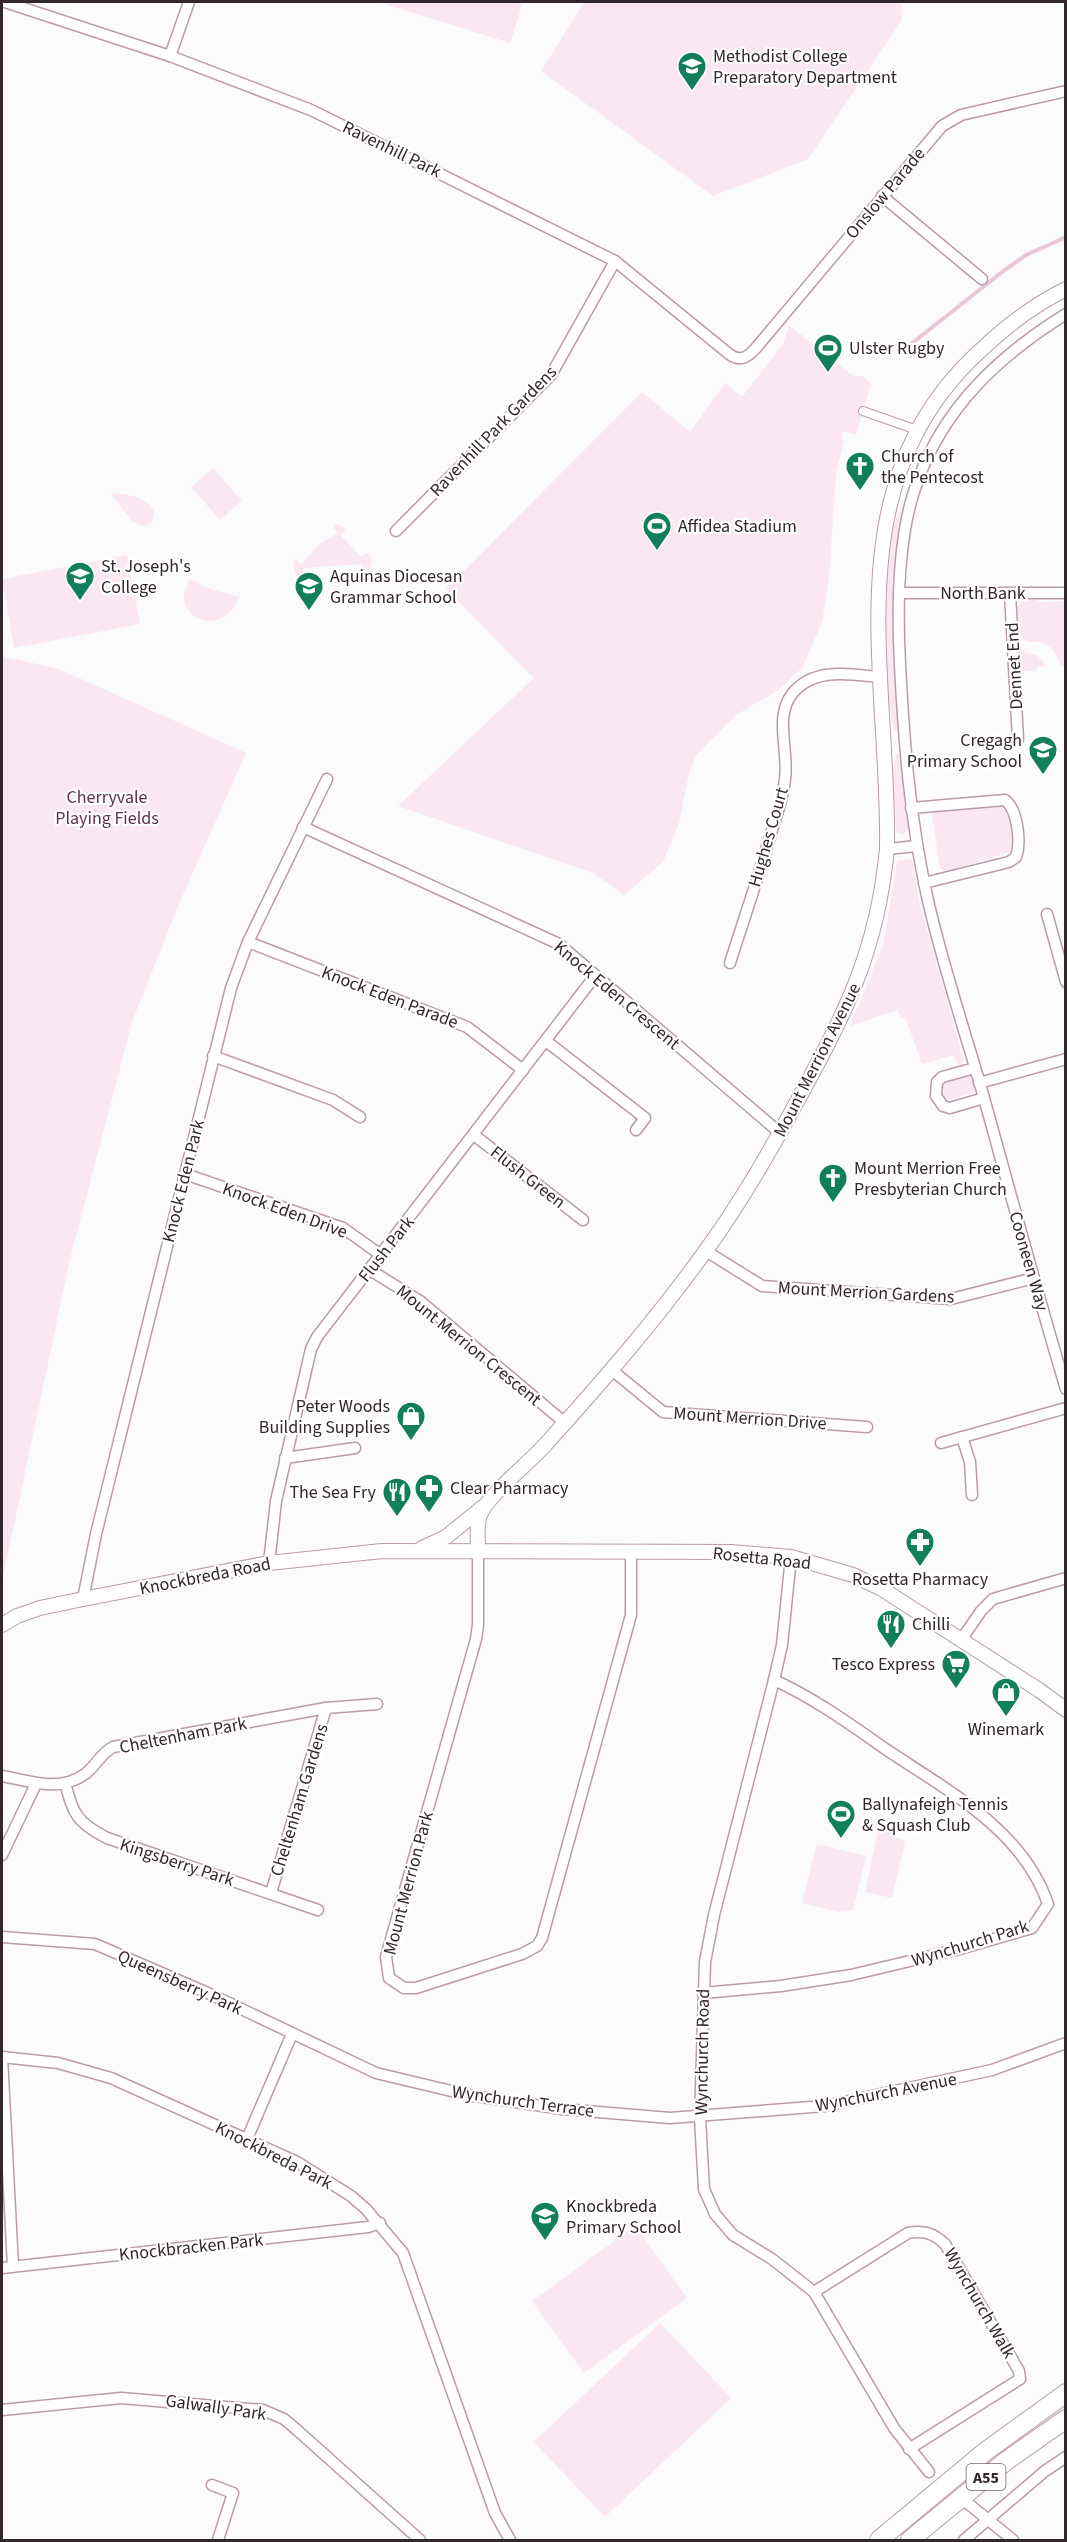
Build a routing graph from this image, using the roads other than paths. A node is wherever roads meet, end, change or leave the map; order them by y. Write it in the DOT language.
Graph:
graph roads {
  1 [pos="5,2"];
  2 [pos="189,2"];
  3 [pos="170,56"];
  4 [pos="1065,91"];
  5 [pos="882,196"];
  6 [pos="615,261"];
  7 [pos="982,279"];
  8 [pos="1065,289"];
  9 [pos="1065,314"];
  10 [pos="745,358"];
  11 [pos="862,411"];
  12 [pos="917,430"];
  13 [pos="396,531"];
  14 [pos="900,593"];
  15 [pos="1065,593"];
  16 [pos="1010,594"];
  17 [pos="878,677"];
  18 [pos="1018,739"];
  19 [pos="327,779"];
  20 [pos="911,808"];
  21 [pos="303,827"];
  22 [pos="917,846"];
  23 [pos="887,849"];
  24 [pos="924,883"];
  25 [pos="1047,914"];
  26 [pos="248,942"];
  27 [pos="730,963"];
  28 [pos="595,976"];
  29 [pos="1065,982"];
  30 [pos="546,1041"];
  31 [pos="213,1056"];
  32 [pos="1065,1059"];
  33 [pos="975,1068"];
  34 [pos="523,1070"];
  35 [pos="980,1083"];
  36 [pos="984,1098"];
  37 [pos="360,1117"];
  38 [pos="636,1130"];
  39 [pos="780,1133"];
  40 [pos="474,1135"];
  41 [pos="185,1174"];
  42 [pos="583,1220"];
  43 [pos="706,1251"];
  44 [pos="381,1255"];
  45 [pos="370,1270"];
  46 [pos="1034,1278"];
  47 [pos="613,1371"];
  48 [pos="1065,1389"];
  49 [pos="1065,1408"];
  50 [pos="565,1423"];
  51 [pos="867,1426"];
  52 [pos="962,1437"];
  53 [pos="941,1443"];
  54 [pos="355,1448"];
  55 [pos="285,1458"];
  56 [pos="972,1495"];
  57 [pos="487,1504"];
  58 [pos="417,1550"];
  59 [pos="478,1551"];
  60 [pos="631,1551"];
  61 [pos="791,1557"];
  62 [pos="269,1563"];
  63 [pos="1065,1578"];
  64 [pos="83,1599"];
  65 [pos="2,1626"];
  66 [pos="961,1640"];
  67 [pos="774,1680"];
  68 [pos="377,1704"];
  69 [pos="326,1708"];
  70 [pos="1065,1710"];
  71 [pos="2,1776"];
  72 [pos="65,1783"];
  73 [pos="36,1784"];
  74 [pos="2,1855"];
  75 [pos="271,1893"];
  76 [pos="318,1910"];
  77 [pos="2,1937"];
  78 [pos="703,1993"];
  79 [pos="292,2034"];
  80 [pos="1065,2043"];
  81 [pos="2,2057"];
  82 [pos="350,2062"];
  83 [pos="700,2118"];
  84 [pos="247,2139"];
  85 [pos="380,2223"];
  86 [pos="7,2267"];
  87 [pos="813,2292"];
  88 [pos="1065,2393"];
  89 [pos="2,2410"];
  90 [pos="1065,2419"];
  91 [pos="909,2449"];
  92 [pos="1065,2457"];
  93 [pos="929,2472"];
  94 [pos="946,2482"];
  95 [pos="212,2485"];
  96 [pos="960,2498"];
  97 [pos="987,2520"];
  98 [pos="219,2540"];
  99 [pos="420,2541"];
  100 [pos="510,2541"];
  101 [pos="879,2541"];
  102 [pos="910,2541"];
  103 [pos="964,2541"];
  104 [pos="1013,2541"];
  1 -- 3 [label="street, Ravenhill Park"];
  2 -- 3 [label="street"];
  3 -- 6 [label="street, Ravenhill Park"];
  4 -- 5 [label="street, Onslow Parade"];
  5 -- 7 [label="street"];
  5 -- 10 [label="street, Onslow Parade"];
  6 -- 10 [label="street, Ravenhill Park"];
  6 -- 13 [label="street, Ravenhill Park Gardens"];
  8 -- 12 [label="street, Mount Merrion Avenue"];
  9 -- 14 [label="street"];
  11 -- 12 [label="street"];
  12 -- 17 [label="street, Mount Merrion Avenue"];
  14 -- 16 [label="street, North Bank"];
  14 -- 20 [label="street"];
  15 -- 16 [label="street, North Bank"];
  16 -- 18 [label="street, Dennet End"];
  17 -- 23 [label="street, Mount Merrion Avenue"];
  17 -- 27 [label="street, Hughes Court"];
  19 -- 21 [label="street, Knock Eden Park"];
  20 -- 22 [label="street, Cooneen Way"];
  20 -- 24 [label="street"];
  21 -- 26 [label="street, Knock Eden Park"];
  21 -- 28 [label="street, Knock Eden Crescent"];
  22 -- 23 [label="street"];
  22 -- 24 [label="street, Cooneen Way"];
  23 -- 39 [label="street, Mount Merrion Avenue"];
  24 -- 33 [label="street, Cooneen Way"];
  25 -- 29 [label="street"];
  26 -- 31 [label="street, Knock Eden Park"];
  26 -- 34 [label="street, Knock Eden Parade"];
  28 -- 30 [label="street, Flush Park"];
  28 -- 39 [label="street, Knock Eden Crescent"];
  30 -- 34 [label="street, Flush Park"];
  30 -- 38 [label="street"];
  31 -- 37 [label="street"];
  31 -- 41 [label="street, Knock Eden Park"];
  32 -- 35 [label="street"];
  33 -- 35 [label="street, Cooneen Way"];
  33 -- 36 [label="street"];
  34 -- 40 [label="street, Flush Park"];
  35 -- 36 [label="street, Cooneen Way"];
  36 -- 46 [label="street, Cooneen Way"];
  39 -- 43 [label="street, Mount Merrion Avenue"];
  40 -- 42 [label="street, Flush Green"];
  40 -- 44 [label="street, Flush Park"];
  41 -- 44 [label="street, Knock Eden Drive"];
  41 -- 64 [label="street, Knock Eden Park"];
  43 -- 46 [label="street, Mount Merrion Gardens"];
  43 -- 47 [label="street, Mount Merrion Avenue"];
  44 -- 45 [label="street, Flush Park"];
  45 -- 50 [label="street, Mount Merrion Crescent"];
  45 -- 55 [label="street, Flush Park"];
  46 -- 48 [label="street, Cooneen Way"];
  47 -- 50 [label="street, Mount Merrion Avenue"];
  47 -- 51 [label="street, Mount Merrion Drive"];
  49 -- 52 [label="street"];
  50 -- 57 [label="street, Mount Merrion Avenue"];
  52 -- 53 [label="street"];
  52 -- 56 [label="street"];
  54 -- 55 [label="street"];
  55 -- 62 [label="street, Flush Park"];
  57 -- 58 [label="street"];
  57 -- 59 [label="street, Mount Merrion Avenue"];
  58 -- 59 [label="street, Rosetta Road"];
  58 -- 62 [label="street, Knockbreda Road"];
  59 -- 60 [label="street, Rosetta Road"];
  59 -- 60 [label="street, Mount Merrion Park"];
  60 -- 61 [label="street, Rosetta Road"];
  61 -- 66 [label="street, Rosetta Road"];
  61 -- 67 [label="street, Wynchurch Road"];
  62 -- 64 [label="street, Knockbreda Road"];
  63 -- 66 [label="street"];
  64 -- 65 [label="street, Knockbreda Road"];
  66 -- 70 [label="street, Rosetta Road"];
  67 -- 78 [label="street, Wynchurch Road"];
  67 -- 78 [label="street, Wynchurch Park"];
  68 -- 69 [label="street, Cheltenham Park"];
  69 -- 72 [label="street, Cheltenham Park"];
  69 -- 75 [label="street, Cheltenham Gardens"];
  71 -- 73 [label="street, Cheltenham Park"];
  72 -- 73 [label="street, Cheltenham Park"];
  72 -- 75 [label="street, Kingsberry Park"];
  73 -- 74 [label="street"];
  75 -- 76 [label="street, Kingsberry Park"];
  77 -- 79 [label="street, Queensberry Park"];
  78 -- 83 [label="street, Wynchurch Road"];
  79 -- 82 [label="street, Queensberry Park"];
  79 -- 84 [label="street"];
  80 -- 83 [label="street, Wynchurch Avenue"];
  81 -- 84 [label="street, Knockbreda Park"];
  81 -- 86 [label="street"];
  82 -- 83 [label="street, Wynchurch Terrace"];
  83 -- 87 [label="street, Wynchurch Road"];
  84 -- 85 [label="street, Knockbreda Park"];
  85 -- 86 [label="street, Knockbracken Park"];
  85 -- 100 [label="street, Knockbreda Park"];
  87 -- 91 [label="street, Wynchurch Road"];
  87 -- 91 [label="street, Wynchurch Walk"];
  88 -- 94 [label="highway, A55"];
  89 -- 99 [label="street, Galwally Park"];
  90 -- 96 [label="highway, A55"];
  91 -- 93 [label="street, Wynchurch Road"];
  92 -- 97 [label="street"];
  94 -- 96 [label="highway"];
  94 -- 101 [label="highway, A55"];
  95 -- 98 [label="street"];
  96 -- 97 [label="street"];
  96 -- 102 [label="highway, A55"];
  97 -- 103 [label="street"];
  97 -- 104 [label="street"];
}
